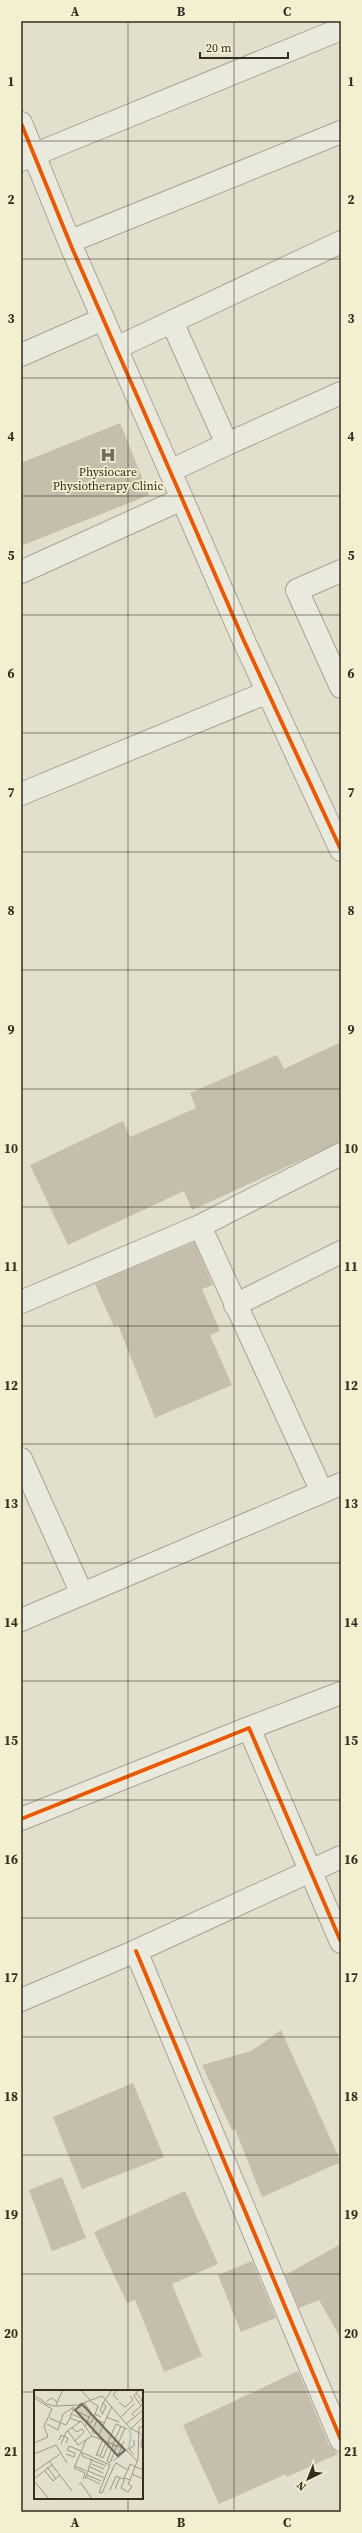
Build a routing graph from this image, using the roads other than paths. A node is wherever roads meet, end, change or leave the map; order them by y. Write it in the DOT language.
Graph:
graph roads {
  1 [pos="341,29"];
  2 [pos="21,123"];
  3 [pos="341,132"];
  4 [pos="27,157"];
  5 [pos="71,241"];
  6 [pos="341,242"];
  7 [pos="103,319"];
  8 [pos="172,322"];
  9 [pos="116,348"];
  10 [pos="21,354"];
  11 [pos="341,393"];
  12 [pos="227,444"];
  13 [pos="170,471"];
  14 [pos="182,499"];
  15 [pos="341,571"];
  16 [pos="21,572"];
  17 [pos="341,687"];
  18 [pos="268,692"];
  19 [pos="21,794"];
  20 [pos="341,850"];
  21 [pos="341,1154"];
  22 [pos="200,1226"];
  23 [pos="341,1252"];
  24 [pos="21,1302"];
  25 [pos="236,1305"];
  26 [pos="21,1459"];
  27 [pos="331,1488"];
  28 [pos="82,1594"];
  29 [pos="21,1620"];
  30 [pos="341,1694"];
  31 [pos="249,1728"];
  32 [pos="21,1819"];
  33 [pos="341,1857"];
  34 [pos="310,1870"];
  35 [pos="341,1942"];
  36 [pos="136,1951"];
  37 [pos="21,2000"];
  38 [pos="341,2440"];
  1 -- 4 [label="street"];
  2 -- 4 [label="street"];
  3 -- 5 [label="street"];
  4 -- 5 [label="street"];
  5 -- 7 [label="street"];
  6 -- 8 [label="street"];
  7 -- 9 [label="street"];
  7 -- 10 [label="street"];
  8 -- 9 [label="street"];
  8 -- 12 [label="street"];
  9 -- 13 [label="street"];
  11 -- 12 [label="street"];
  12 -- 13 [label="street"];
  13 -- 14 [label="street"];
  14 -- 16 [label="street"];
  14 -- 18 [label="street"];
  15 -- 17 [label="street"];
  18 -- 19 [label="street"];
  18 -- 20 [label="street"];
  21 -- 22 [label="street"];
  22 -- 24 [label="street"];
  22 -- 25 [label="street"];
  23 -- 25 [label="street"];
  25 -- 27 [label="street"];
  26 -- 28 [label="street"];
  27 -- 28 [label="street"];
  28 -- 29 [label="street"];
  30 -- 31 [label="street"];
  31 -- 32 [label="street"];
  31 -- 34 [label="street"];
  33 -- 34 [label="street"];
  34 -- 35 [label="street"];
  34 -- 36 [label="street"];
  36 -- 37 [label="street"];
  36 -- 38 [label="street"];
}
